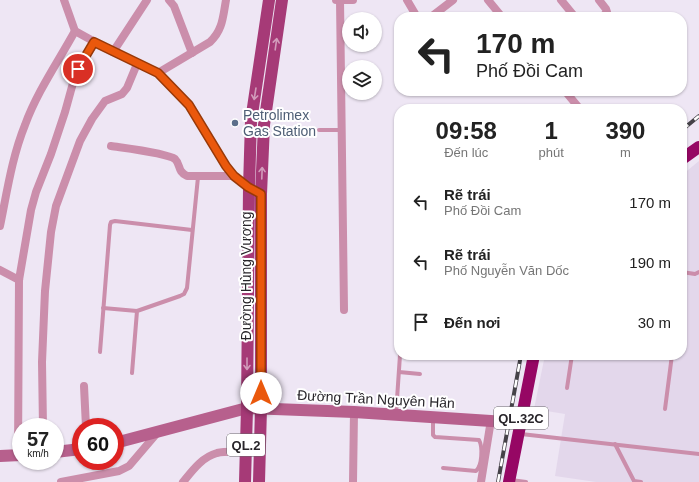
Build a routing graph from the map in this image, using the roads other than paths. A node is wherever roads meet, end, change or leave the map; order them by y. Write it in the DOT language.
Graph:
graph roads {
  1 [pos="64,0"];
  2 [pos="169,0"];
  3 [pos="226,0"];
  4 [pos="269,0"];
  5 [pos="282,0"];
  6 [pos="335,0"];
  7 [pos="340,0"];
  8 [pos="353,0"];
  9 [pos="407,0"];
  10 [pos="453,0"];
  11 [pos="488,0"];
  12 [pos="561,0"];
  13 [pos="599,0"];
  14 [pos="144,1"];
  15 [pos="414,12"];
  16 [pos="437,12"];
  17 [pos="498,12"];
  18 [pos="571,12"];
  19 [pos="606,12"];
  20 [pos="75,31"];
  21 [pos="94,42"];
  22 [pos="113,52"];
  23 [pos="192,54"];
  24 [pos="138,64"];
  25 [pos="158,73"];
  26 [pos="319,130"];
  27 [pos="342,130"];
  28 [pos="111,146"];
  29 [pos="234,176"];
  30 [pos="198,177"];
  31 [pos="248,187"];
  32 [pos="261,194"];
  33 [pos="0,226"];
  34 [pos="192,230"];
  35 [pos="0,270"];
  36 [pos="699,272"];
  37 [pos="687,273"];
  38 [pos="19,280"];
  39 [pos="104,308"];
  40 [pos="344,310"];
  41 [pos="138,311"];
  42 [pos="100,352"];
  43 [pos="400,360"];
  44 [pos="533,360"];
  45 [pos="571,360"];
  46 [pos="671,360"];
  47 [pos="399,372"];
  48 [pos="132,373"];
  49 [pos="420,374"];
  50 [pos="84,386"];
  51 [pos="567,388"];
  52 [pos="247,408"];
  53 [pos="261,408"];
  54 [pos="665,409"];
  55 [pos="354,412"];
  56 [pos="396,415"];
  57 [pos="433,417"];
  58 [pos="19,418"];
  59 [pos="43,418"];
  60 [pos="86,418"];
  61 [pos="491,420"];
  62 [pos="519,428"];
  63 [pos="159,432"];
  64 [pos="124,441"];
  65 [pos="615,444"];
  66 [pos="246,452"];
  67 [pos="699,454"];
  68 [pos="12,455"];
  69 [pos="0,456"];
  70 [pos="443,468"];
  71 [pos="509,481"];
  72 [pos="61,482"];
  73 [pos="183,482"];
  74 [pos="245,482"];
  75 [pos="259,482"];
  76 [pos="354,482"];
  77 [pos="481,482"];
  78 [pos="526,482"];
  79 [pos="634,482"];
  80 [pos="641,482"];
  1 -- 20 [label="street"];
  2 -- 23 [label="street"];
  3 -- 23 [label="street"];
  4 -- 31 [label="main road, Đường Hùng Vương / QL.2, one-way"];
  32 -- 5 [label="main road, Đường Hùng Vương / QL.2, one-way"];
  6 -- 7 [label="street"];
  7 -- 8 [label="street"];
  7 -- 27 [label="street"];
  9 -- 15 [label="street"];
  10 -- 16 [label="street"];
  11 -- 17 [label="street"];
  12 -- 18 [label="street"];
  13 -- 19 [label="street"];
  14 -- 22 [label="street"];
  20 -- 21 [label="street"];
  20 -- 33 [label="street"];
  21 -- 22 [label="street"];
  21 -- 38 [label="street"];
  22 -- 24 [label="street"];
  23 -- 25 [label="street"];
  24 -- 25 [label="street"];
  24 -- 59 [label="street"];
  25 -- 29 [label="street"];
  26 -- 27 [label="lane"];
  27 -- 40 [label="street"];
  28 -- 30 [label="street"];
  29 -- 30 [label="street"];
  29 -- 31 [label="street"];
  30 -- 34 [label="lane"];
  31 -- 32 [label="street"];
  31 -- 52 [label="main road, Đường Hùng Vương / QL.2, one-way"];
  32 -- 53 [label="main road, Đường Hùng Vương / QL.2"];
  34 -- 39 [label="lane"];
  34 -- 41 [label="lane"];
  35 -- 38 [label="street"];
  36 -- 37 [label="lane"];
  38 -- 58 [label="street"];
  39 -- 41 [label="lane"];
  39 -- 42 [label="lane"];
  41 -- 48 [label="lane"];
  43 -- 47 [label="lane"];
  44 -- 62 [label="highway, QL.32C"];
  45 -- 51 [label="lane"];
  46 -- 54 [label="lane"];
  47 -- 49 [label="lane"];
  47 -- 56 [label="lane"];
  50 -- 60 [label="street"];
  52 -- 53 [label="street, Đường Trần Nguyên Hãn"];
  52 -- 63 [label="street, Đường Trần Nguyên Hãn"];
  52 -- 66 [label="main road, Đường Hùng Vương / QL.2"];
  53 -- 55 [label="street, Đường Trần Nguyên Hãn"];
  53 -- 75 [label="main road, Đường Hùng Vương / QL.2"];
  55 -- 56 [label="street, Đường Trần Nguyên Hãn"];
  55 -- 76 [label="street"];
  56 -- 57 [label="street, Đường Trần Nguyên Hãn"];
  57 -- 61 [label="street, Đường Trần Nguyên Hãn"];
  57 -- 70 [label="lane"];
  61 -- 62 [label="street, Đường Trần Nguyên Hãn"];
  61 -- 77 [label="street"];
  62 -- 65 [label="lane"];
  62 -- 71 [label="highway, QL.32C"];
  63 -- 64 [label="street, Đường Trần Nguyên Hãn"];
  63 -- 72 [label="street"];
  65 -- 67 [label="lane"];
  65 -- 79 [label="lane"];
  66 -- 73 [label="street"];
  66 -- 74 [label="main road, Đường Hùng Vương / QL.2"];
  68 -- 69 [label="street"];
  71 -- 78 [label="lane"];
  79 -- 80 [label="lane"];
}
